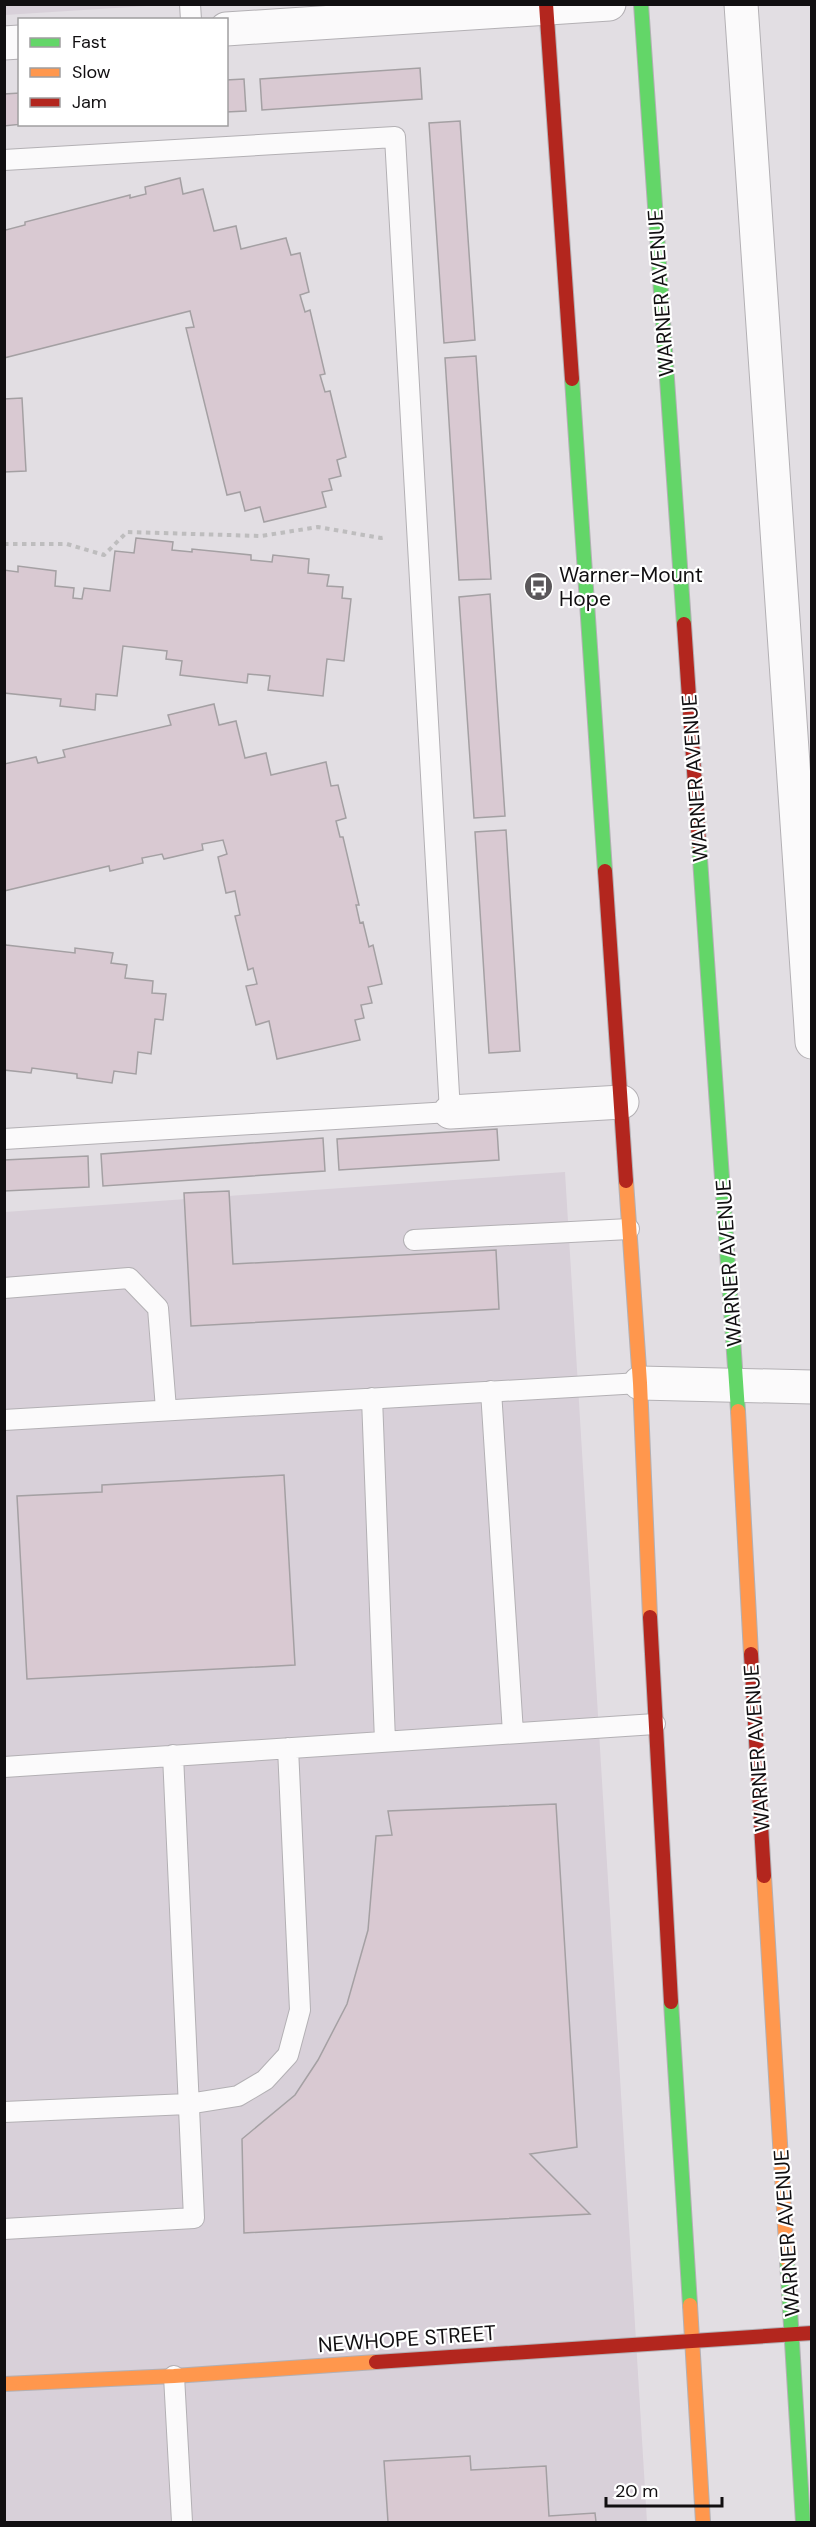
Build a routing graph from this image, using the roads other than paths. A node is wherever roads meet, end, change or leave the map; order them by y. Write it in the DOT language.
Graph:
graph roads {
  1 [pos="609,4"];
  2 [pos="641,4"];
  3 [pos="741,4"];
  4 [pos="546,6"];
  5 [pos="228,29"];
  6 [pos="4,160"];
  7 [pos="812,1042"];
  8 [pos="622,1101"];
  9 [pos="450,1112"];
  10 [pos="4,1139"];
  11 [pos="629,1229"];
  12 [pos="414,1240"];
  13 [pos="4,1288"];
  14 [pos="640,1383"];
  15 [pos="737,1386"];
  16 [pos="812,1387"];
  17 [pos="491,1391"];
  18 [pos="372,1398"];
  19 [pos="165,1409"];
  20 [pos="4,1420"];
  21 [pos="655,1724"];
  22 [pos="513,1733"];
  23 [pos="385,1741"];
  24 [pos="288,1748"];
  25 [pos="173,1755"];
  26 [pos="4,1767"];
  27 [pos="188,2104"];
  28 [pos="4,2112"];
  29 [pos="4,2229"];
  30 [pos="812,2332"];
  31 [pos="794,2334"];
  32 [pos="692,2340"];
  33 [pos="174,2376"];
  34 [pos="4,2384"];
  35 [pos="182,2523"];
  36 [pos="703,2523"];
  37 [pos="803,2523"];
  1 -- 4 [label="street"];
  2 -- 15 [label="main road, WARNER AVENUE"];
  3 -- 7 [label="street"];
  4 -- 5 [label="street"];
  4 -- 8 [label="main road"];
  6 -- 9 [label="lane"];
  8 -- 9 [label="street"];
  8 -- 11 [label="main road"];
  9 -- 10 [label="lane"];
  11 -- 12 [label="lane"];
  11 -- 14 [label="main road"];
  13 -- 19 [label="lane"];
  14 -- 15 [label="street"];
  14 -- 17 [label="lane"];
  14 -- 21 [label="main road"];
  15 -- 16 [label="street"];
  15 -- 31 [label="main road, WARNER AVENUE"];
  17 -- 18 [label="lane"];
  17 -- 22 [label="lane"];
  18 -- 19 [label="lane"];
  18 -- 23 [label="lane"];
  19 -- 20 [label="lane"];
  21 -- 22 [label="lane"];
  21 -- 32 [label="main road"];
  22 -- 23 [label="lane"];
  23 -- 24 [label="lane"];
  24 -- 25 [label="lane"];
  24 -- 27 [label="lane"];
  25 -- 26 [label="lane"];
  25 -- 27 [label="lane"];
  27 -- 28 [label="lane"];
  27 -- 29 [label="lane"];
  30 -- 31 [label="main road, NEWHOPE STREET"];
  31 -- 32 [label="main road, NEWHOPE STREET"];
  31 -- 37 [label="main road, WARNER AVENUE"];
  32 -- 33 [label="main road, NEWHOPE STREET"];
  32 -- 36 [label="main road"];
  33 -- 34 [label="main road, NEWHOPE STREET"];
  33 -- 35 [label="lane"];
}
